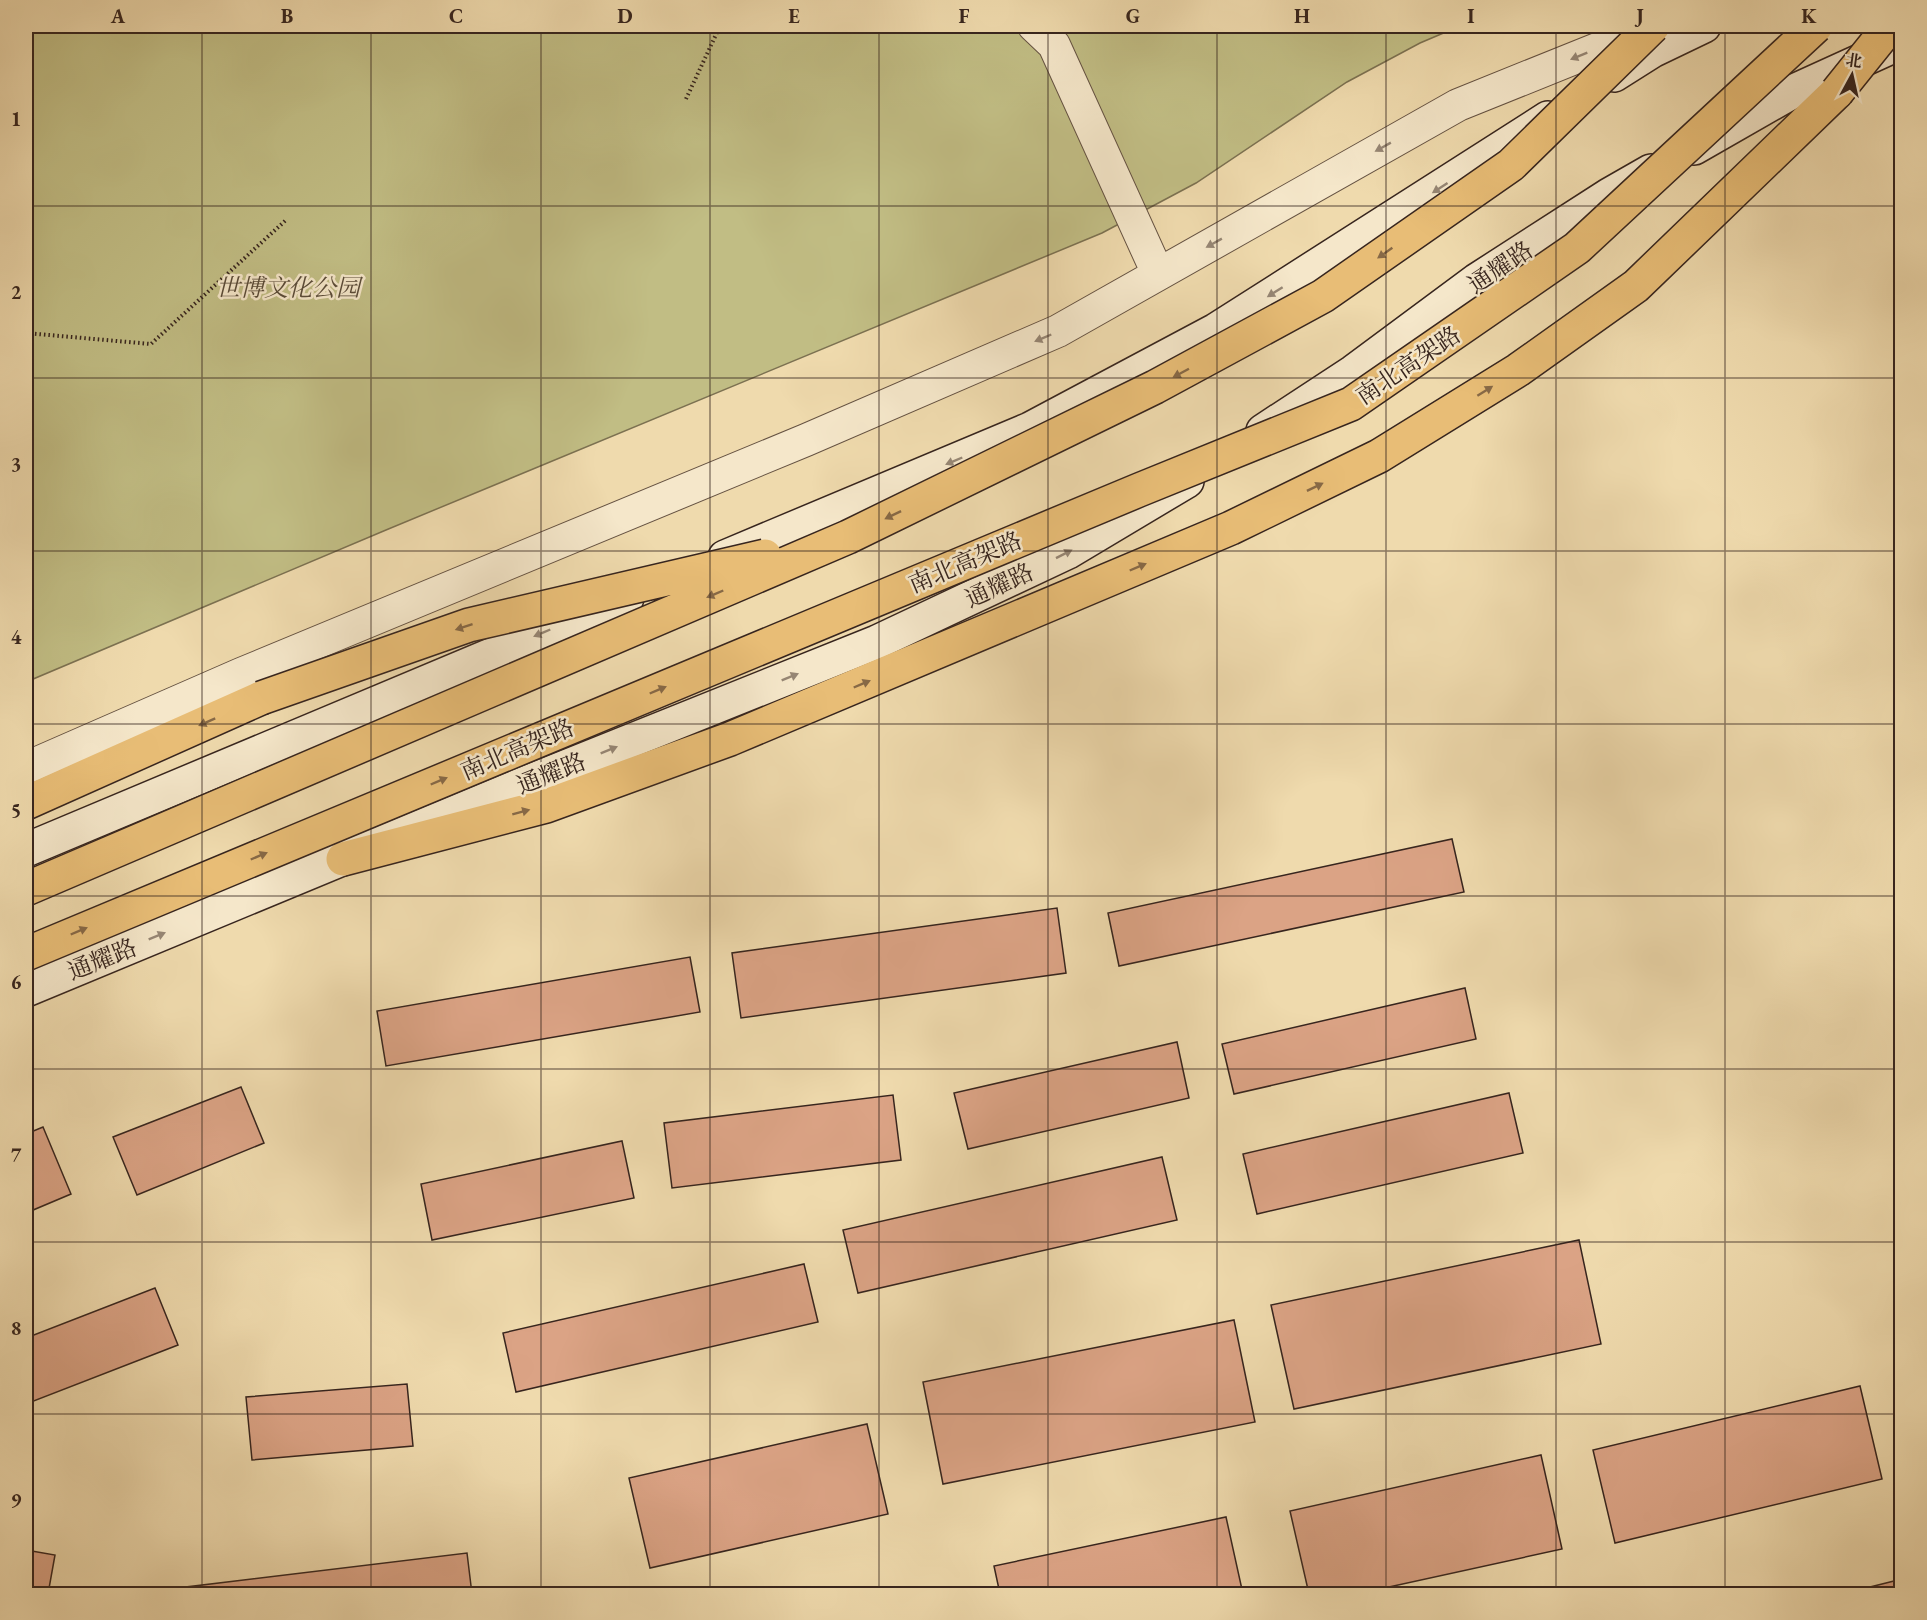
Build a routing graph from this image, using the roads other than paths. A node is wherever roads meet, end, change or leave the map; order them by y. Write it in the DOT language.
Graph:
graph roads {
  1 [pos="1034,26"];
  2 [pos="1653,26"];
  3 [pos="1675,26"];
  4 [pos="1704,26"];
  5 [pos="1816,26"];
  6 [pos="1890,26"];
  7 [pos="1902,42"];
  8 [pos="1158,274"];
  9 [pos="848,537"];
  10 [pos="26,768"];
  11 [pos="26,803"];
  12 [pos="26,850"];
  13 [pos="342,859"];
  14 [pos="26,889"];
  15 [pos="26,954"];
  16 [pos="26,990"];
  1 -- 8 [label="street"];
  2 -- 9 [label="highway, one-way, bridge"];
  3 -- 8 [label="street, one-way"];
  4 -- 12 [label="street, one-way"];
  15 -- 5 [label="highway, 南北高架路, one-way, bridge"];
  13 -- 6 [label="highway, one-way, bridge"];
  13 -- 7 [label="street, 通耀路, one-way"];
  8 -- 10 [label="street, one-way"];
  9 -- 11 [label="highway, one-way, bridge"];
  9 -- 14 [label="highway, one-way, bridge"];
  16 -- 13 [label="street, 通耀路, one-way"];
}
